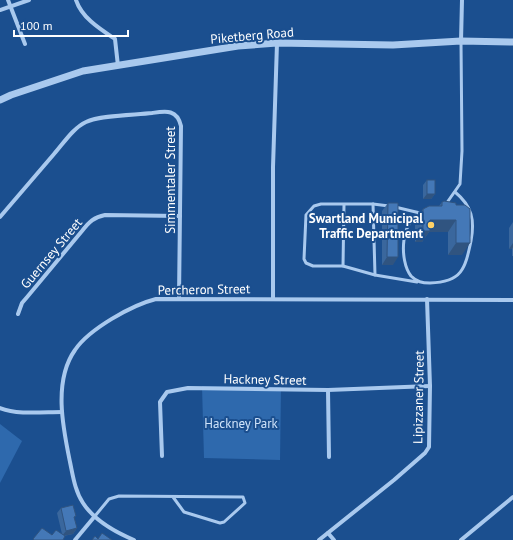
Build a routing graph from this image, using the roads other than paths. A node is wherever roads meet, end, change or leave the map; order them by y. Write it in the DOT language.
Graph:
graph roads {
  1 [pos="8,0"];
  2 [pos="29,0"];
  3 [pos="76,0"];
  4 [pos="462,0"];
  5 [pos="10,6"];
  6 [pos="0,10"];
  7 [pos="461,41"];
  8 [pos="513,42"];
  9 [pos="276,43"];
  10 [pos="25,44"];
  11 [pos="118,66"];
  12 [pos="0,100"];
  13 [pos="455,192"];
  14 [pos="373,204"];
  15 [pos="344,205"];
  16 [pos="442,208"];
  17 [pos="427,212"];
  18 [pos="420,213"];
  19 [pos="180,216"];
  20 [pos="0,217"];
  21 [pos="466,221"];
  22 [pos="473,229"];
  23 [pos="343,266"];
  24 [pos="375,275"];
  25 [pos="421,283"];
  26 [pos="179,298"];
  27 [pos="272,299"];
  28 [pos="428,299"];
  29 [pos="513,300"];
  30 [pos="18,314"];
  31 [pos="430,386"];
  32 [pos="328,390"];
  33 [pos="0,408"];
  34 [pos="62,412"];
  35 [pos="162,456"];
  36 [pos="329,457"];
  37 [pos="173,497"];
  38 [pos="513,497"];
  39 [pos="95,516"];
  40 [pos="328,532"];
  41 [pos="75,540"];
  42 [pos="134,540"];
  43 [pos="319,540"];
  44 [pos="334,540"];
  45 [pos="460,540"];
  1 -- 5 [label="street"];
  2 -- 5 [label="street"];
  3 -- 11 [label="street"];
  4 -- 7 [label="street"];
  5 -- 6 [label="street"];
  5 -- 10 [label="street"];
  7 -- 8 [label="street, Piketberg Road"];
  7 -- 9 [label="street, Piketberg Road"];
  7 -- 13 [label="lane"];
  9 -- 11 [label="street, Piketberg Road"];
  9 -- 27 [label="street"];
  11 -- 12 [label="street, Piketberg Road"];
  13 -- 16 [label="lane"];
  13 -- 22 [label="lane"];
  14 -- 15 [label="lane"];
  14 -- 18 [label="lane"];
  14 -- 24 [label="lane"];
  15 -- 23 [label="lane"];
  15 -- 23 [label="lane"];
  17 -- 18 [label="lane"];
  18 -- 25 [label="lane"];
  19 -- 20 [label="street, Simmentaler Street"];
  19 -- 26 [label="street, Simmentaler Street"];
  19 -- 30 [label="street, Guernsey Street"];
  21 -- 22 [label="lane"];
  22 -- 25 [label="lane"];
  23 -- 24 [label="lane"];
  24 -- 25 [label="lane"];
  26 -- 27 [label="street, Percheron Street"];
  26 -- 34 [label="street, Percheron Street"];
  27 -- 28 [label="street, Percheron Street"];
  28 -- 29 [label="street, Percheron Street"];
  28 -- 31 [label="street, Lipizzaner Street"];
  31 -- 32 [label="street, Hackney Street"];
  31 -- 40 [label="street, Lipizzaner Street"];
  32 -- 35 [label="street, Hackney Street"];
  32 -- 36 [label="street"];
  33 -- 34 [label="street"];
  34 -- 39 [label="street, Percheron Street"];
  37 -- 37 [label="lane"];
  37 -- 39 [label="lane"];
  38 -- 45 [label="street"];
  39 -- 41 [label="street"];
  39 -- 42 [label="street, Percheron Street"];
  40 -- 43 [label="street, Lipizzaner Street"];
  40 -- 44 [label="street"];
}
